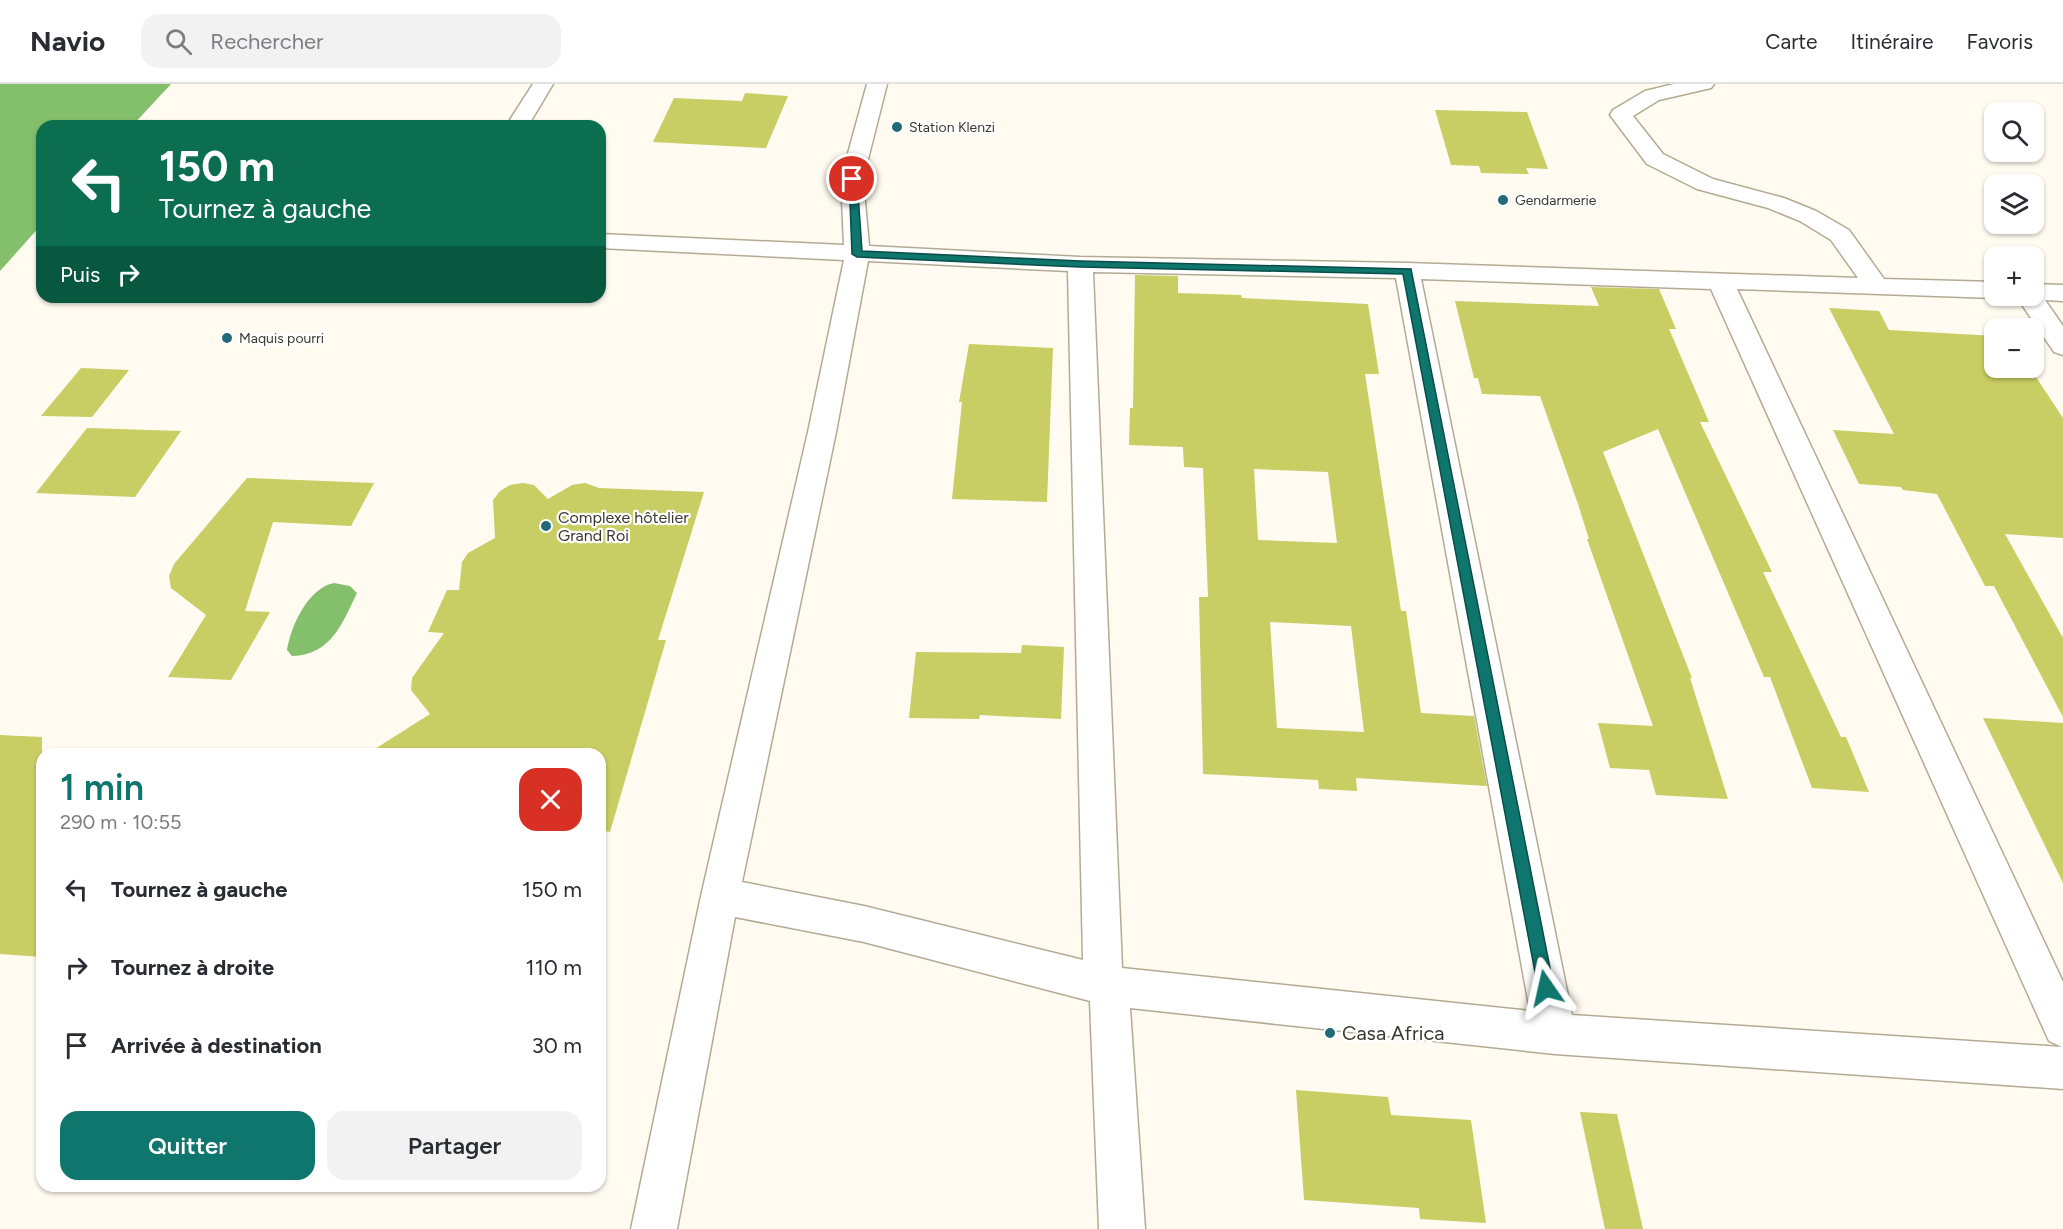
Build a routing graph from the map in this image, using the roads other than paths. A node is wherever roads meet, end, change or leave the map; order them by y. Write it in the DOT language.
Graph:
graph roads {
  1 [pos="543,84"];
  2 [pos="877,84"];
  3 [pos="1704,84"];
  4 [pos="521,120"];
  5 [pos="606,241"];
  6 [pos="857,254"];
  7 [pos="1080,264"];
  8 [pos="1407,271"];
  9 [pos="1721,282"];
  10 [pos="1876,285"];
  11 [pos="1984,290"];
  12 [pos="2044,293"];
  13 [pos="2063,294"];
  14 [pos="2036,306"];
  15 [pos="2063,346"];
  16 [pos="720,896"];
  17 [pos="1106,985"];
  18 [pos="2063,1027"];
  19 [pos="1555,1034"];
  20 [pos="2063,1068"];
  21 [pos="654,1229"];
  22 [pos="1122,1229"];
  1 -- 4 [label="street"];
  2 -- 6 [label="street"];
  3 -- 10 [label="street"];
  5 -- 6 [label="street"];
  6 -- 7 [label="street"];
  6 -- 16 [label="street"];
  7 -- 8 [label="street"];
  7 -- 17 [label="street"];
  8 -- 9 [label="street"];
  8 -- 19 [label="street"];
  9 -- 10 [label="street"];
  9 -- 18 [label="street"];
  10 -- 11 [label="street"];
  12 -- 13 [label="street"];
  14 -- 15 [label="street"];
  16 -- 17 [label="street"];
  16 -- 21 [label="street"];
  17 -- 19 [label="street"];
  17 -- 22 [label="street"];
  19 -- 20 [label="street"];
}
